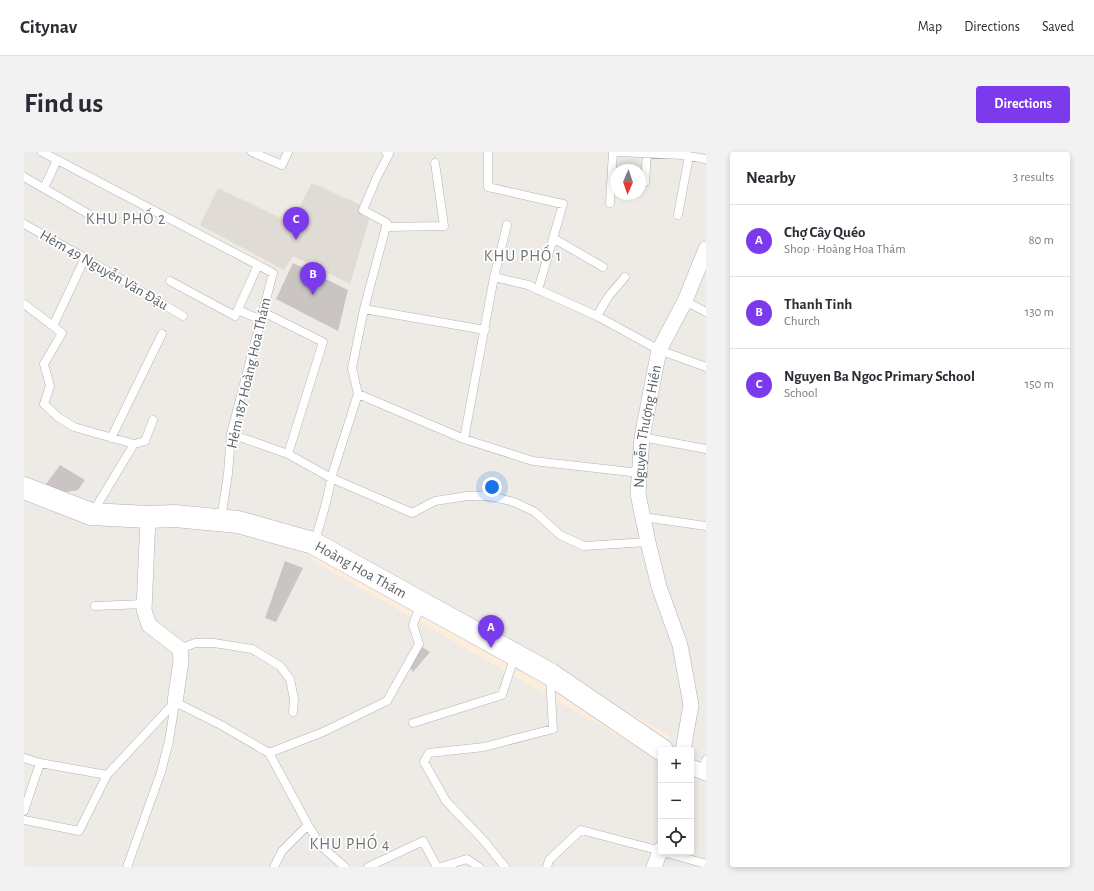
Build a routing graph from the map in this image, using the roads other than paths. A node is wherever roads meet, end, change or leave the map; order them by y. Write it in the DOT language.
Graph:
graph roads {
  1 [pos="42,152"];
  2 [pos="252,152"];
  3 [pos="288,152"];
  4 [pos="386,152"];
  5 [pos="488,152"];
  6 [pos="613,152"];
  7 [pos="618,152"];
  8 [pos="647,153"];
  9 [pos="685,154"];
  10 [pos="706,159"];
  11 [pos="57,160"];
  12 [pos="435,163"];
  13 [pos="646,168"];
  14 [pos="24,178"];
  15 [pos="44,188"];
  16 [pos="610,203"];
  17 [pos="678,215"];
  18 [pos="92,216"];
  19 [pos="24,224"];
  20 [pos="507,224"];
  21 [pos="386,227"];
  22 [pos="553,238"];
  23 [pos="706,249"];
  24 [pos="85,258"];
  25 [pos="258,264"];
  26 [pos="603,266"];
  27 [pos="494,277"];
  28 [pos="625,277"];
  29 [pos="170,281"];
  30 [pos="538,290"];
  31 [pos="685,301"];
  32 [pos="24,304"];
  33 [pos="364,309"];
  34 [pos="238,310"];
  35 [pos="706,312"];
  36 [pos="183,316"];
  37 [pos="262,316"];
  38 [pos="597,316"];
  39 [pos="53,326"];
  40 [pos="484,330"];
  41 [pos="162,334"];
  42 [pos="660,350"];
  43 [pos="706,367"];
  44 [pos="358,394"];
  45 [pos="153,420"];
  46 [pos="231,434"];
  47 [pos="642,437"];
  48 [pos="110,438"];
  49 [pos="464,439"];
  50 [pos="134,444"];
  51 [pos="706,449"];
  52 [pos="288,454"];
  53 [pos="640,473"];
  54 [pos="331,478"];
  55 [pos="24,488"];
  56 [pos="91,514"];
  57 [pos="148,517"];
  58 [pos="643,517"];
  59 [pos="221,521"];
  60 [pos="706,526"];
  61 [pos="648,542"];
  62 [pos="313,543"];
  63 [pos="421,603"];
  64 [pos="144,604"];
  65 [pos="95,606"];
  66 [pos="180,649"];
  67 [pos="515,654"];
  68 [pos="550,674"];
  69 [pos="175,702"];
  70 [pos="293,712"];
  71 [pos="413,723"];
  72 [pos="658,747"];
  73 [pos="684,747"];
  74 [pos="269,753"];
  75 [pos="24,758"];
  76 [pos="40,763"];
  77 [pos="107,775"];
  78 [pos="27,790"];
  79 [pos="24,811"];
  80 [pos="24,820"];
  81 [pos="308,826"];
  82 [pos="658,850"];
  83 [pos="659,855"];
  84 [pos="675,855"];
  85 [pos="706,864"];
  86 [pos="127,867"];
  87 [pos="274,867"];
  88 [pos="345,867"];
  89 [pos="368,867"];
  90 [pos="437,867"];
  91 [pos="441,867"];
  92 [pos="479,867"];
  93 [pos="504,867"];
  94 [pos="547,867"];
  95 [pos="654,867"];
  1 -- 11 [label="lane"];
  2 -- 3 [label="lane"];
  4 -- 21 [label="lane"];
  5 -- 22 [label="lane"];
  6 -- 16 [label="lane"];
  7 -- 8 [label="lane"];
  8 -- 9 [label="lane"];
  8 -- 13 [label="lane"];
  9 -- 10 [label="lane"];
  9 -- 17 [label="lane"];
  11 -- 15 [label="lane"];
  11 -- 25 [label="lane"];
  12 -- 21 [label="lane"];
  14 -- 15 [label="lane"];
  15 -- 18 [label="lane"];
  19 -- 24 [label="lane, Hẻm 49 Nguyễn Văn Đậu"];
  20 -- 27 [label="lane"];
  21 -- 33 [label="lane"];
  22 -- 26 [label="lane"];
  22 -- 30 [label="lane"];
  23 -- 31 [label="street, Nguyễn Thượng Hiền"];
  24 -- 36 [label="lane, Hẻm 49 Nguyễn Văn Đậu"];
  24 -- 39 [label="lane"];
  25 -- 34 [label="lane"];
  25 -- 37 [label="lane, Hẻm 187 Hoàng Hoa Thám"];
  27 -- 30 [label="lane"];
  27 -- 40 [label="lane"];
  28 -- 38 [label="lane"];
  29 -- 34 [label="lane"];
  30 -- 38 [label="lane"];
  31 -- 35 [label="lane"];
  31 -- 42 [label="street, Nguyễn Thượng Hiền"];
  32 -- 39 [label="lane"];
  33 -- 40 [label="lane"];
  33 -- 44 [label="lane"];
  34 -- 37 [label="lane"];
  37 -- 46 [label="lane, Hẻm 187 Hoàng Hoa Thám"];
  37 -- 52 [label="lane"];
  38 -- 42 [label="lane"];
  39 -- 48 [label="lane"];
  40 -- 49 [label="lane"];
  41 -- 48 [label="lane"];
  42 -- 43 [label="lane"];
  42 -- 47 [label="street, Nguyễn Thượng Hiền"];
  44 -- 49 [label="lane"];
  44 -- 54 [label="lane"];
  45 -- 50 [label="lane"];
  46 -- 52 [label="lane"];
  46 -- 59 [label="lane, Hẻm 187 Hoàng Hoa Thám"];
  47 -- 51 [label="lane"];
  47 -- 53 [label="street, Nguyễn Thượng Hiền"];
  48 -- 50 [label="lane"];
  49 -- 53 [label="lane"];
  50 -- 56 [label="lane"];
  52 -- 54 [label="lane"];
  53 -- 58 [label="street, Nguyễn Thượng Hiền"];
  54 -- 61 [label="lane"];
  54 -- 62 [label="lane"];
  55 -- 56 [label="street, Hoàng Hoa Thám"];
  56 -- 57 [label="street, Hoàng Hoa Thám"];
  57 -- 59 [label="street, Hoàng Hoa Thám"];
  57 -- 64 [label="street"];
  58 -- 60 [label="lane"];
  58 -- 61 [label="street, Nguyễn Thượng Hiền"];
  59 -- 62 [label="street, Hoàng Hoa Thám"];
  61 -- 73 [label="street, Nguyễn Thượng Hiền"];
  62 -- 63 [label="street, Hoàng Hoa Thám"];
  63 -- 67 [label="street, Hoàng Hoa Thám"];
  63 -- 74 [label="lane"];
  64 -- 65 [label="lane"];
  64 -- 66 [label="street"];
  66 -- 69 [label="street"];
  66 -- 70 [label="lane"];
  67 -- 68 [label="street, Hoàng Hoa Thám"];
  67 -- 71 [label="lane"];
  68 -- 72 [label="street, Hoàng Hoa Thám"];
  68 -- 93 [label="lane"];
  69 -- 74 [label="lane"];
  69 -- 77 [label="lane"];
  69 -- 86 [label="lane"];
  74 -- 81 [label="lane"];
  75 -- 76 [label="lane"];
  76 -- 77 [label="lane"];
  76 -- 78 [label="lane"];
  77 -- 80 [label="lane"];
  78 -- 79 [label="lane"];
  81 -- 87 [label="lane"];
  81 -- 88 [label="lane"];
  82 -- 94 [label="lane"];
  83 -- 95 [label="street"];
  84 -- 85 [label="lane"];
  89 -- 90 [label="lane"];
  91 -- 92 [label="lane"];
}
